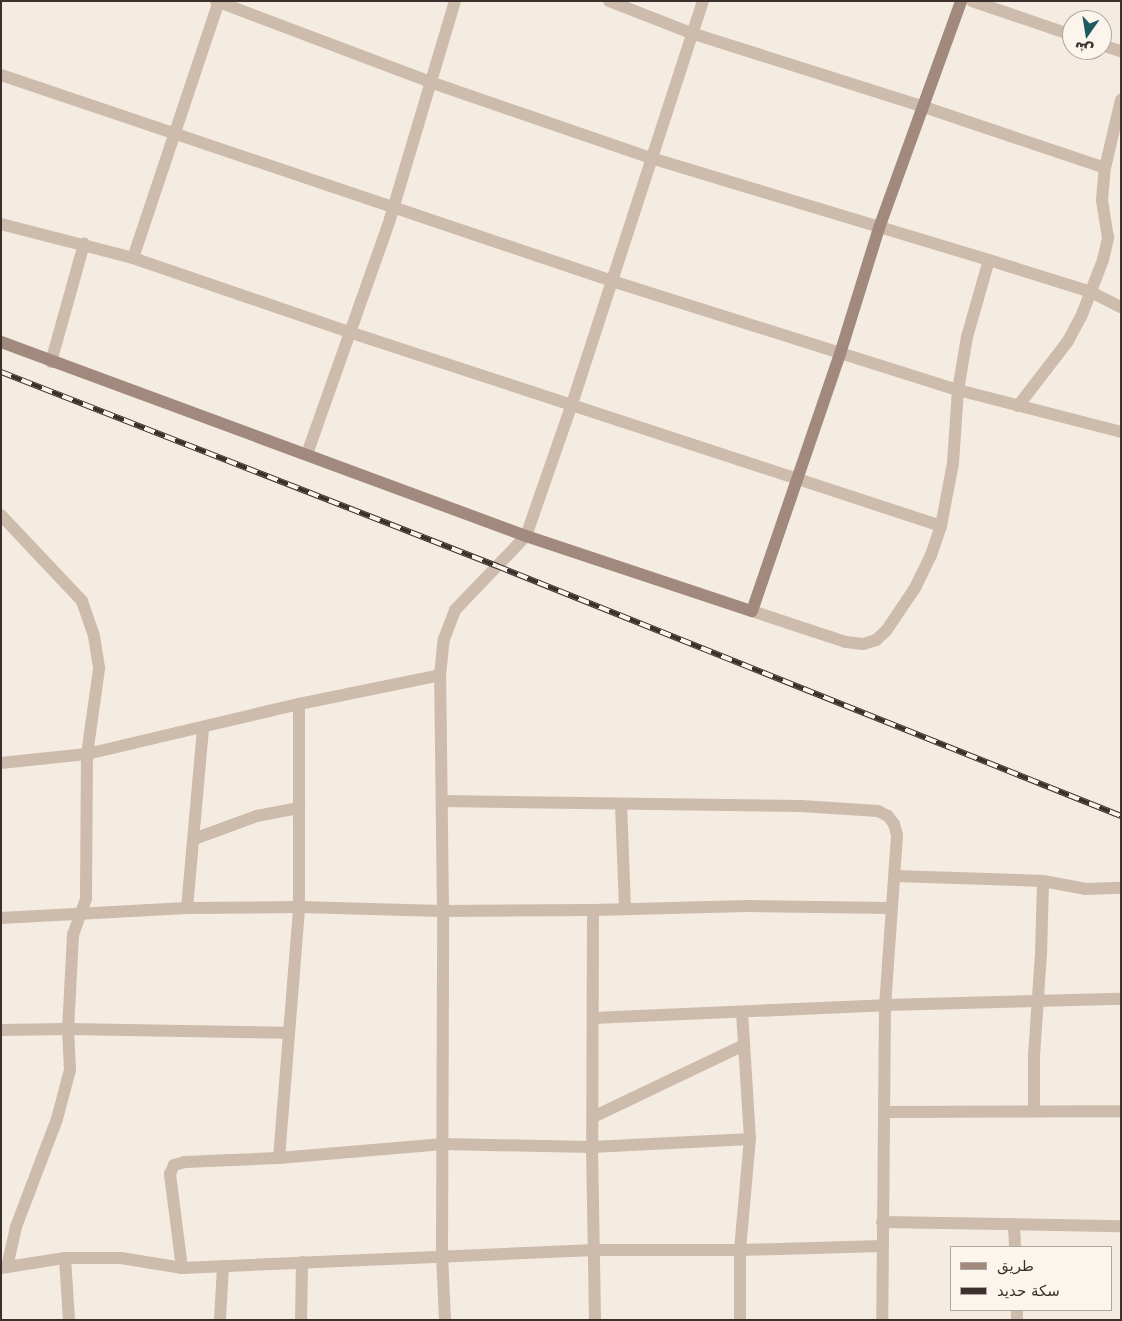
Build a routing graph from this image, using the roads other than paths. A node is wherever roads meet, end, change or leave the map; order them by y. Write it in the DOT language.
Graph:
graph roads {
  1 [pos="455,1"];
  2 [pos="609,1"];
  3 [pos="703,1"];
  4 [pos="961,1"];
  5 [pos="972,1"];
  6 [pos="218,2"];
  7 [pos="1062,32"];
  8 [pos="691,33"];
  9 [pos="1,75"];
  10 [pos="430,82"];
  11 [pos="1121,100"];
  12 [pos="924,107"];
  13 [pos="175,134"];
  14 [pos="1115,149"];
  15 [pos="651,158"];
  16 [pos="1105,168"];
  17 [pos="394,206"];
  18 [pos="1,224"];
  19 [pos="880,228"];
  20 [pos="1114,239"];
  21 [pos="84,244"];
  22 [pos="133,258"];
  23 [pos="989,260"];
  24 [pos="612,281"];
  25 [pos="1091,292"];
  26 [pos="1121,307"];
  27 [pos="349,332"];
  28 [pos="1,342"];
  29 [pos="840,354"];
  30 [pos="51,362"];
  31 [pos="958,390"];
  32 [pos="572,404"];
  33 [pos="1018,406"];
  34 [pos="1121,432"];
  35 [pos="307,454"];
  36 [pos="797,478"];
  37 [pos="1,515"];
  38 [pos="941,526"];
  39 [pos="526,536"];
  40 [pos="752,611"];
  41 [pos="440,675"];
  42 [pos="299,704"];
  43 [pos="203,728"];
  44 [pos="88,754"];
  45 [pos="1,763"];
  46 [pos="442,801"];
  47 [pos="621,804"];
  48 [pos="299,808"];
  49 [pos="194,839"];
  50 [pos="895,876"];
  51 [pos="1043,881"];
  52 [pos="1121,888"];
  53 [pos="299,907"];
  54 [pos="187,908"];
  55 [pos="625,908"];
  56 [pos="891,908"];
  57 [pos="593,910"];
  58 [pos="443,911"];
  59 [pos="82,913"];
  60 [pos="1,918"];
  61 [pos="1121,999"];
  62 [pos="1037,1001"];
  63 [pos="886,1005"];
  64 [pos="742,1013"];
  65 [pos="593,1018"];
  66 [pos="68,1029"];
  67 [pos="1,1030"];
  68 [pos="288,1033"];
  69 [pos="744,1045"];
  70 [pos="1034,1110"];
  71 [pos="1121,1111"];
  72 [pos="885,1112"];
  73 [pos="594,1116"];
  74 [pos="750,1139"];
  75 [pos="444,1144"];
  76 [pos="592,1147"];
  77 [pos="279,1158"];
  78 [pos="882,1222"];
  79 [pos="1014,1226"];
  80 [pos="1121,1226"];
  81 [pos="882,1246"];
  82 [pos="1015,1246"];
  83 [pos="594,1250"];
  84 [pos="740,1250"];
  85 [pos="442,1255"];
  86 [pos="66,1258"];
  87 [pos="302,1262"];
  88 [pos="223,1266"];
  89 [pos="4,1268"];
  90 [pos="182,1268"];
  91 [pos="69,1320"];
  92 [pos="220,1320"];
  93 [pos="301,1320"];
  94 [pos="445,1320"];
  95 [pos="595,1320"];
  96 [pos="740,1320"];
  97 [pos="882,1320"];
  1 -- 10 [label="street"];
  2 -- 8 [label="street"];
  3 -- 8 [label="street"];
  4 -- 12 [label="main road"];
  5 -- 7 [label="street"];
  6 -- 10 [label="street"];
  6 -- 13 [label="street"];
  8 -- 12 [label="street"];
  8 -- 15 [label="street"];
  9 -- 13 [label="street"];
  10 -- 15 [label="street"];
  10 -- 17 [label="street"];
  11 -- 14 [label="street"];
  12 -- 16 [label="street"];
  12 -- 19 [label="main road"];
  13 -- 17 [label="street"];
  13 -- 22 [label="street"];
  14 -- 16 [label="street"];
  15 -- 19 [label="street"];
  15 -- 24 [label="street"];
  16 -- 20 [label="street"];
  17 -- 24 [label="street"];
  17 -- 27 [label="street"];
  18 -- 21 [label="street"];
  19 -- 23 [label="street"];
  19 -- 29 [label="main road"];
  20 -- 25 [label="street"];
  21 -- 22 [label="street"];
  21 -- 30 [label="street"];
  22 -- 27 [label="street"];
  23 -- 25 [label="street"];
  23 -- 31 [label="street"];
  24 -- 29 [label="street"];
  24 -- 32 [label="street"];
  25 -- 26 [label="street"];
  25 -- 33 [label="street"];
  27 -- 32 [label="street"];
  27 -- 35 [label="street"];
  28 -- 30 [label="main road"];
  29 -- 31 [label="street"];
  29 -- 36 [label="main road"];
  30 -- 35 [label="main road"];
  31 -- 33 [label="street"];
  31 -- 38 [label="street"];
  32 -- 36 [label="street"];
  32 -- 39 [label="street"];
  33 -- 34 [label="street"];
  35 -- 39 [label="main road"];
  36 -- 38 [label="street"];
  36 -- 40 [label="main road"];
  37 -- 44 [label="street"];
  38 -- 40 [label="street"];
  39 -- 40 [label="main road"];
  39 -- 41 [label="street"];
  41 -- 42 [label="street"];
  41 -- 46 [label="street"];
  42 -- 43 [label="street"];
  42 -- 48 [label="street"];
  43 -- 44 [label="street"];
  43 -- 49 [label="street"];
  44 -- 45 [label="street"];
  44 -- 59 [label="street"];
  46 -- 47 [label="street"];
  46 -- 58 [label="street"];
  47 -- 50 [label="street"];
  47 -- 55 [label="street"];
  48 -- 49 [label="street"];
  48 -- 53 [label="street"];
  49 -- 54 [label="street"];
  50 -- 51 [label="street"];
  50 -- 56 [label="street"];
  51 -- 52 [label="street"];
  51 -- 62 [label="street"];
  53 -- 54 [label="street"];
  53 -- 58 [label="street"];
  53 -- 68 [label="street"];
  54 -- 59 [label="street"];
  55 -- 56 [label="street"];
  55 -- 57 [label="street"];
  56 -- 63 [label="street"];
  57 -- 58 [label="street"];
  57 -- 65 [label="street"];
  58 -- 75 [label="street"];
  59 -- 60 [label="street"];
  59 -- 66 [label="street"];
  61 -- 62 [label="street"];
  62 -- 63 [label="street"];
  62 -- 70 [label="street"];
  63 -- 64 [label="street"];
  63 -- 72 [label="street"];
  64 -- 65 [label="street"];
  64 -- 69 [label="street"];
  65 -- 73 [label="street"];
  66 -- 67 [label="street"];
  66 -- 68 [label="street"];
  66 -- 89 [label="street"];
  68 -- 77 [label="street"];
  69 -- 73 [label="street"];
  69 -- 74 [label="street"];
  70 -- 71 [label="street"];
  70 -- 72 [label="street"];
  72 -- 78 [label="street"];
  73 -- 76 [label="street"];
  74 -- 76 [label="street"];
  74 -- 84 [label="street"];
  75 -- 76 [label="street"];
  75 -- 77 [label="street"];
  75 -- 85 [label="street"];
  76 -- 83 [label="street"];
  77 -- 90 [label="street"];
  78 -- 79 [label="street"];
  78 -- 81 [label="street"];
  79 -- 80 [label="street"];
  79 -- 82 [label="street"];
  81 -- 84 [label="street"];
  81 -- 97 [label="street"];
  83 -- 84 [label="street"];
  83 -- 85 [label="street"];
  83 -- 95 [label="street"];
  84 -- 96 [label="street"];
  85 -- 87 [label="street"];
  85 -- 94 [label="street"];
  86 -- 89 [label="street"];
  86 -- 90 [label="street"];
  86 -- 91 [label="street"];
  87 -- 88 [label="street"];
  87 -- 93 [label="street"];
  88 -- 90 [label="street"];
  88 -- 92 [label="street"];
}
